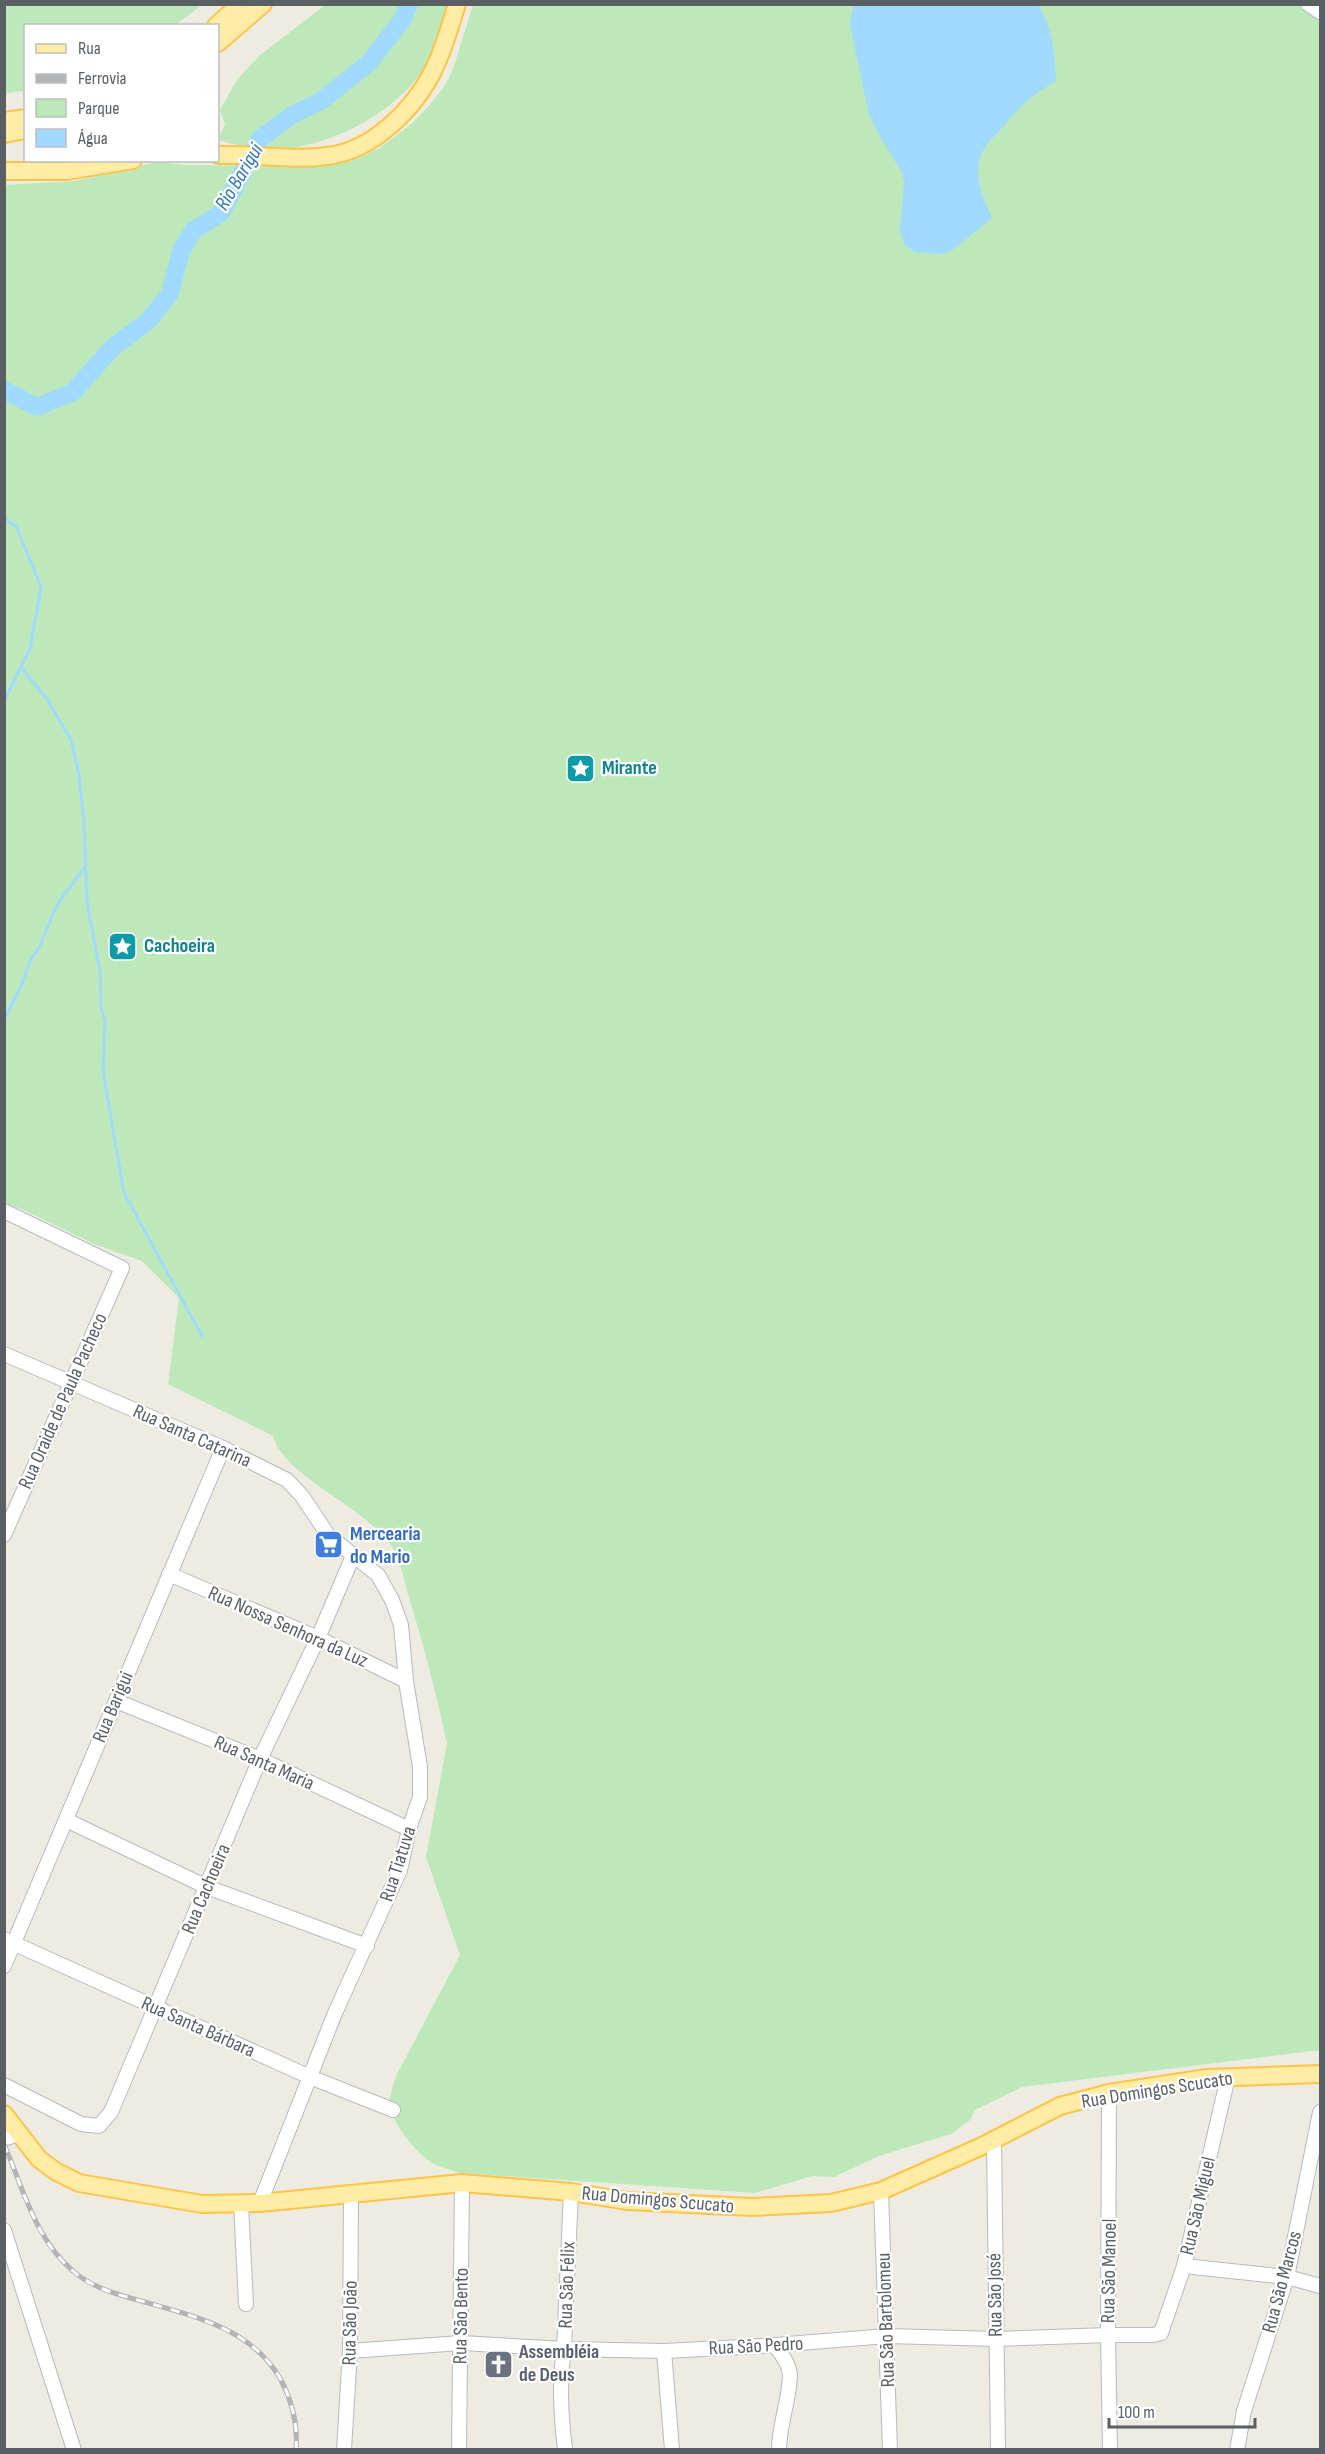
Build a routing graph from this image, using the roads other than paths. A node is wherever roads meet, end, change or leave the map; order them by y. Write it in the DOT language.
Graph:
graph roads {
  1 [pos="240,4"];
  2 [pos="263,4"];
  3 [pos="457,4"];
  4 [pos="1308,4"];
  5 [pos="1320,12"];
  6 [pos="218,24"];
  7 [pos="219,42"];
  8 [pos="24,117"];
  9 [pos="4,121"];
  10 [pos="24,130"];
  11 [pos="4,134"];
  12 [pos="224,155"];
  13 [pos="121,162"];
  14 [pos="4,171"];
  15 [pos="4,1211"];
  16 [pos="4,1354"];
  17 [pos="71,1383"];
  18 [pos="223,1448"];
  19 [pos="10,1507"];
  20 [pos="4,1534"];
  21 [pos="353,1556"];
  22 [pos="169,1575"];
  23 [pos="318,1638"];
  24 [pos="406,1681"];
  25 [pos="116,1701"];
  26 [pos="260,1759"];
  27 [pos="66,1820"];
  28 [pos="409,1829"];
  29 [pos="207,1887"];
  30 [pos="9,1941"];
  31 [pos="367,1946"];
  32 [pos="4,1966"];
  33 [pos="157,2008"];
  34 [pos="1320,2074"];
  35 [pos="310,2077"];
  36 [pos="1228,2077"];
  37 [pos="4,2085"];
  38 [pos="1109,2093"];
  39 [pos="393,2110"];
  40 [pos="1320,2112"];
  41 [pos="4,2114"];
  42 [pos="11,2136"];
  43 [pos="994,2140"];
  44 [pos="462,2183"];
  45 [pos="881,2191"];
  46 [pos="571,2192"];
  47 [pos="351,2195"];
  48 [pos="260,2203"];
  49 [pos="241,2204"];
  50 [pos="4,2230"];
  51 [pos="1184,2266"];
  52 [pos="9,2269"];
  53 [pos="1287,2277"];
  54 [pos="1320,2286"];
  55 [pos="246,2304"];
  56 [pos="1161,2333"];
  57 [pos="1108,2334"];
  58 [pos="887,2336"];
  59 [pos="996,2339"];
  60 [pos="461,2343"];
  61 [pos="774,2345"];
  62 [pos="564,2349"];
  63 [pos="350,2351"];
  64 [pos="664,2351"];
  65 [pos="74,2450"];
  66 [pos="344,2450"];
  67 [pos="459,2450"];
  68 [pos="565,2450"];
  69 [pos="672,2450"];
  70 [pos="780,2450"];
  71 [pos="890,2450"];
  72 [pos="998,2450"];
  73 [pos="1110,2450"];
  74 [pos="1237,2450"];
  1 -- 6 [label="main road"];
  2 -- 7 [label="main road"];
  3 -- 12 [label="main road"];
  4 -- 5 [label="street"];
  8 -- 9 [label="main road"];
  10 -- 11 [label="main road"];
  13 -- 14 [label="main road"];
  15 -- 17 [label="street, Rua Oraide de Paula Pacheco"];
  16 -- 17 [label="street, Rua Santa Catarina"];
  17 -- 18 [label="street, Rua Santa Catarina"];
  17 -- 19 [label="street, Rua Oraide de Paula Pacheco"];
  18 -- 21 [label="street, Rua Santa Catarina"];
  18 -- 22 [label="street, Rua Barigui"];
  19 -- 20 [label="street, Rua Oraide de Paula Pacheco"];
  21 -- 23 [label="street, Rua Cachoeira"];
  21 -- 24 [label="street, Rua Tiatuva"];
  22 -- 23 [label="street, Rua Nossa Senhora da Luz"];
  22 -- 25 [label="street, Rua Barigui"];
  23 -- 24 [label="street, Rua Nossa Senhora da Luz"];
  23 -- 26 [label="street, Rua Cachoeira"];
  24 -- 28 [label="street, Rua Tiatuva"];
  25 -- 26 [label="street, Rua Santa Maria"];
  25 -- 27 [label="street, Rua Barigui"];
  26 -- 28 [label="street, Rua Santa Maria"];
  26 -- 29 [label="street, Rua Cachoeira"];
  27 -- 29 [label="street"];
  27 -- 30 [label="street, Rua Barigui"];
  28 -- 31 [label="street, Rua Tiatuva"];
  29 -- 31 [label="street"];
  29 -- 33 [label="street, Rua Cachoeira"];
  30 -- 32 [label="street, Rua Barigui"];
  30 -- 33 [label="street, Rua Santa Bárbara"];
  31 -- 35 [label="street, Rua Tiatuva"];
  33 -- 35 [label="street, Rua Santa Bárbara"];
  33 -- 37 [label="street, Rua Cachoeira"];
  34 -- 36 [label="main road, Rua Domingos Scucato"];
  35 -- 39 [label="street, Rua Santa Bárbara"];
  35 -- 48 [label="street, Rua Tiatuva"];
  36 -- 38 [label="main road, Rua Domingos Scucato"];
  36 -- 51 [label="street, Rua São Miguel"];
  38 -- 43 [label="main road, Rua Domingos Scucato"];
  38 -- 57 [label="street, Rua São Manoel"];
  40 -- 53 [label="street, Rua São Marcos"];
  41 -- 42 [label="main road, Rua Domingos Scucato"];
  42 -- 49 [label="main road, Rua Domingos Scucato"];
  43 -- 45 [label="main road, Rua Domingos Scucato"];
  43 -- 59 [label="street, Rua São José"];
  44 -- 46 [label="main road, Rua Domingos Scucato"];
  44 -- 47 [label="main road, Rua Domingos Scucato"];
  44 -- 60 [label="street, Rua São Bento"];
  45 -- 46 [label="main road, Rua Domingos Scucato"];
  45 -- 58 [label="street, Rua São Bartolomeu"];
  46 -- 62 [label="street, Rua São Félix"];
  47 -- 48 [label="main road, Rua Domingos Scucato"];
  47 -- 63 [label="street, Rua São João"];
  48 -- 49 [label="main road, Rua Domingos Scucato"];
  49 -- 55 [label="street"];
  50 -- 52 [label="street"];
  51 -- 53 [label="street"];
  51 -- 56 [label="street, Rua São Miguel"];
  52 -- 65 [label="street"];
  53 -- 54 [label="street"];
  53 -- 74 [label="street, Rua São Marcos"];
  56 -- 57 [label="street, Rua São Pedro"];
  57 -- 59 [label="street, Rua São Pedro"];
  57 -- 73 [label="street, Rua São Manoel"];
  58 -- 59 [label="street, Rua São Pedro"];
  58 -- 61 [label="street, Rua São Pedro"];
  58 -- 71 [label="street, Rua São Bartolomeu"];
  59 -- 72 [label="street, Rua São José"];
  60 -- 62 [label="street, Rua São Pedro"];
  60 -- 63 [label="street, Rua São Pedro"];
  60 -- 67 [label="street, Rua São Bento"];
  61 -- 64 [label="street, Rua São Pedro"];
  61 -- 70 [label="street"];
  62 -- 64 [label="street, Rua São Pedro"];
  62 -- 68 [label="street, Rua São Félix"];
  63 -- 66 [label="street, Rua São João"];
  64 -- 69 [label="street"];
}
